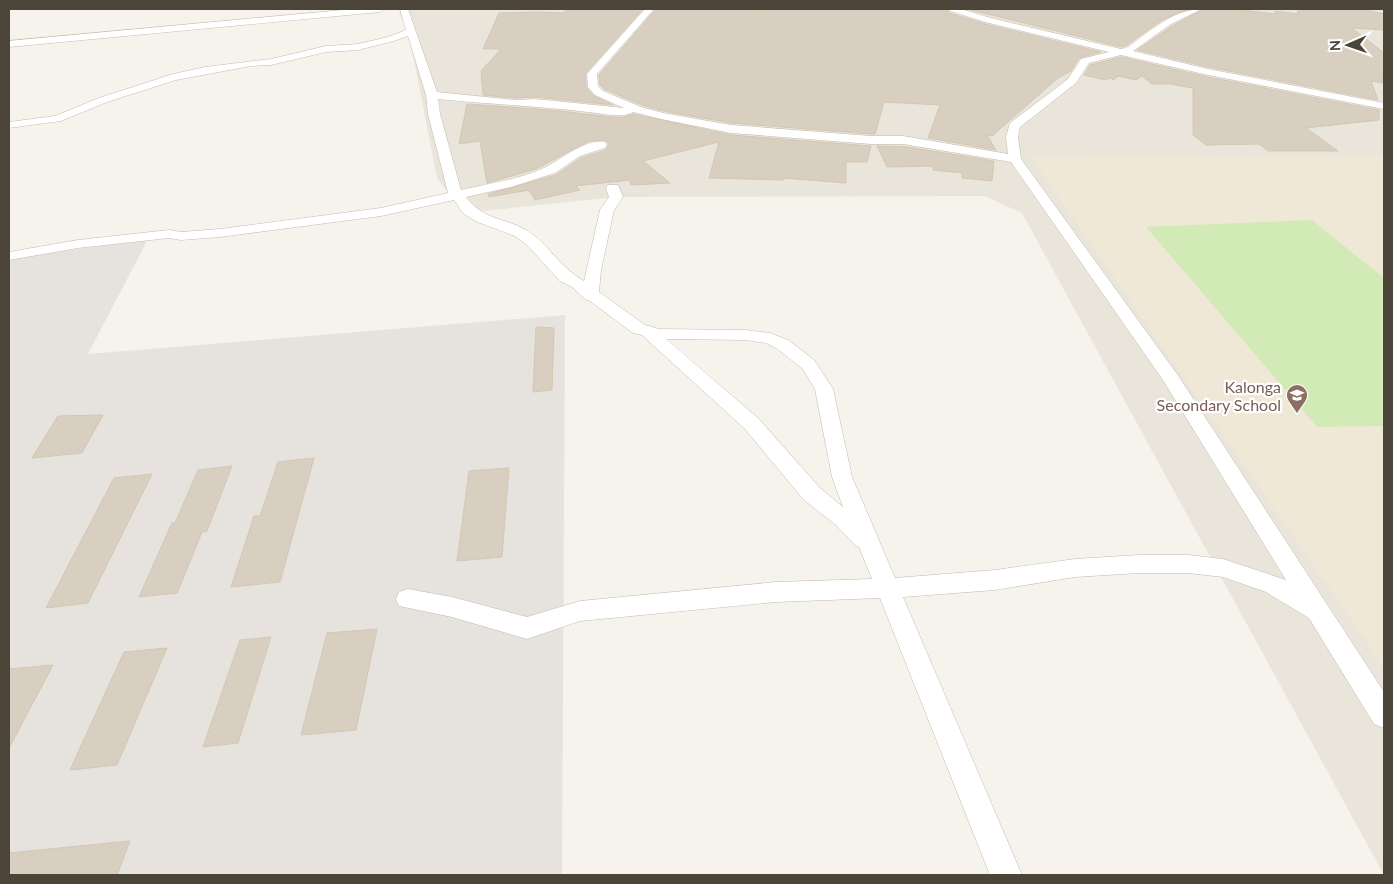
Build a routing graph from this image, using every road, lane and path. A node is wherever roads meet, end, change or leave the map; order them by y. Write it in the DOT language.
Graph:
graph roads {
  1 [pos="380,9"];
  2 [pos="404,9"];
  3 [pos="650,9"];
  4 [pos="953,9"];
  5 [pos="1198,9"];
  6 [pos="411,31"];
  7 [pos="9,44"];
  8 [pos="1119,52"];
  9 [pos="432,95"];
  10 [pos="1384,106"];
  11 [pos="638,109"];
  12 [pos="9,125"];
  13 [pos="601,145"];
  14 [pos="1015,159"];
  15 [pos="613,188"];
  16 [pos="458,194"];
  17 [pos="9,256"];
  18 [pos="591,296"];
  19 [pos="649,333"];
  20 [pos="871,548"];
  21 [pos="888,588"];
  22 [pos="408,599"];
  23 [pos="1317,611"];
  24 [pos="1384,715"];
  25 [pos="1006,875"];
  1 -- 7 [label="street"];
  2 -- 6 [label="street"];
  3 -- 11 [label="street"];
  4 -- 8 [label="street"];
  5 -- 8 [label="street"];
  6 -- 9 [label="street"];
  6 -- 12 [label="street"];
  8 -- 10 [label="street"];
  8 -- 14 [label="street"];
  9 -- 11 [label="street"];
  9 -- 16 [label="street"];
  11 -- 14 [label="street"];
  13 -- 16 [label="street"];
  14 -- 23 [label="street"];
  15 -- 18 [label="street"];
  16 -- 17 [label="street"];
  16 -- 18 [label="street"];
  18 -- 19 [label="street"];
  19 -- 20 [label="street"];
  19 -- 20 [label="street"];
  20 -- 21 [label="street"];
  21 -- 22 [label="street"];
  21 -- 23 [label="street"];
  21 -- 25 [label="street"];
  23 -- 24 [label="street"];
}
